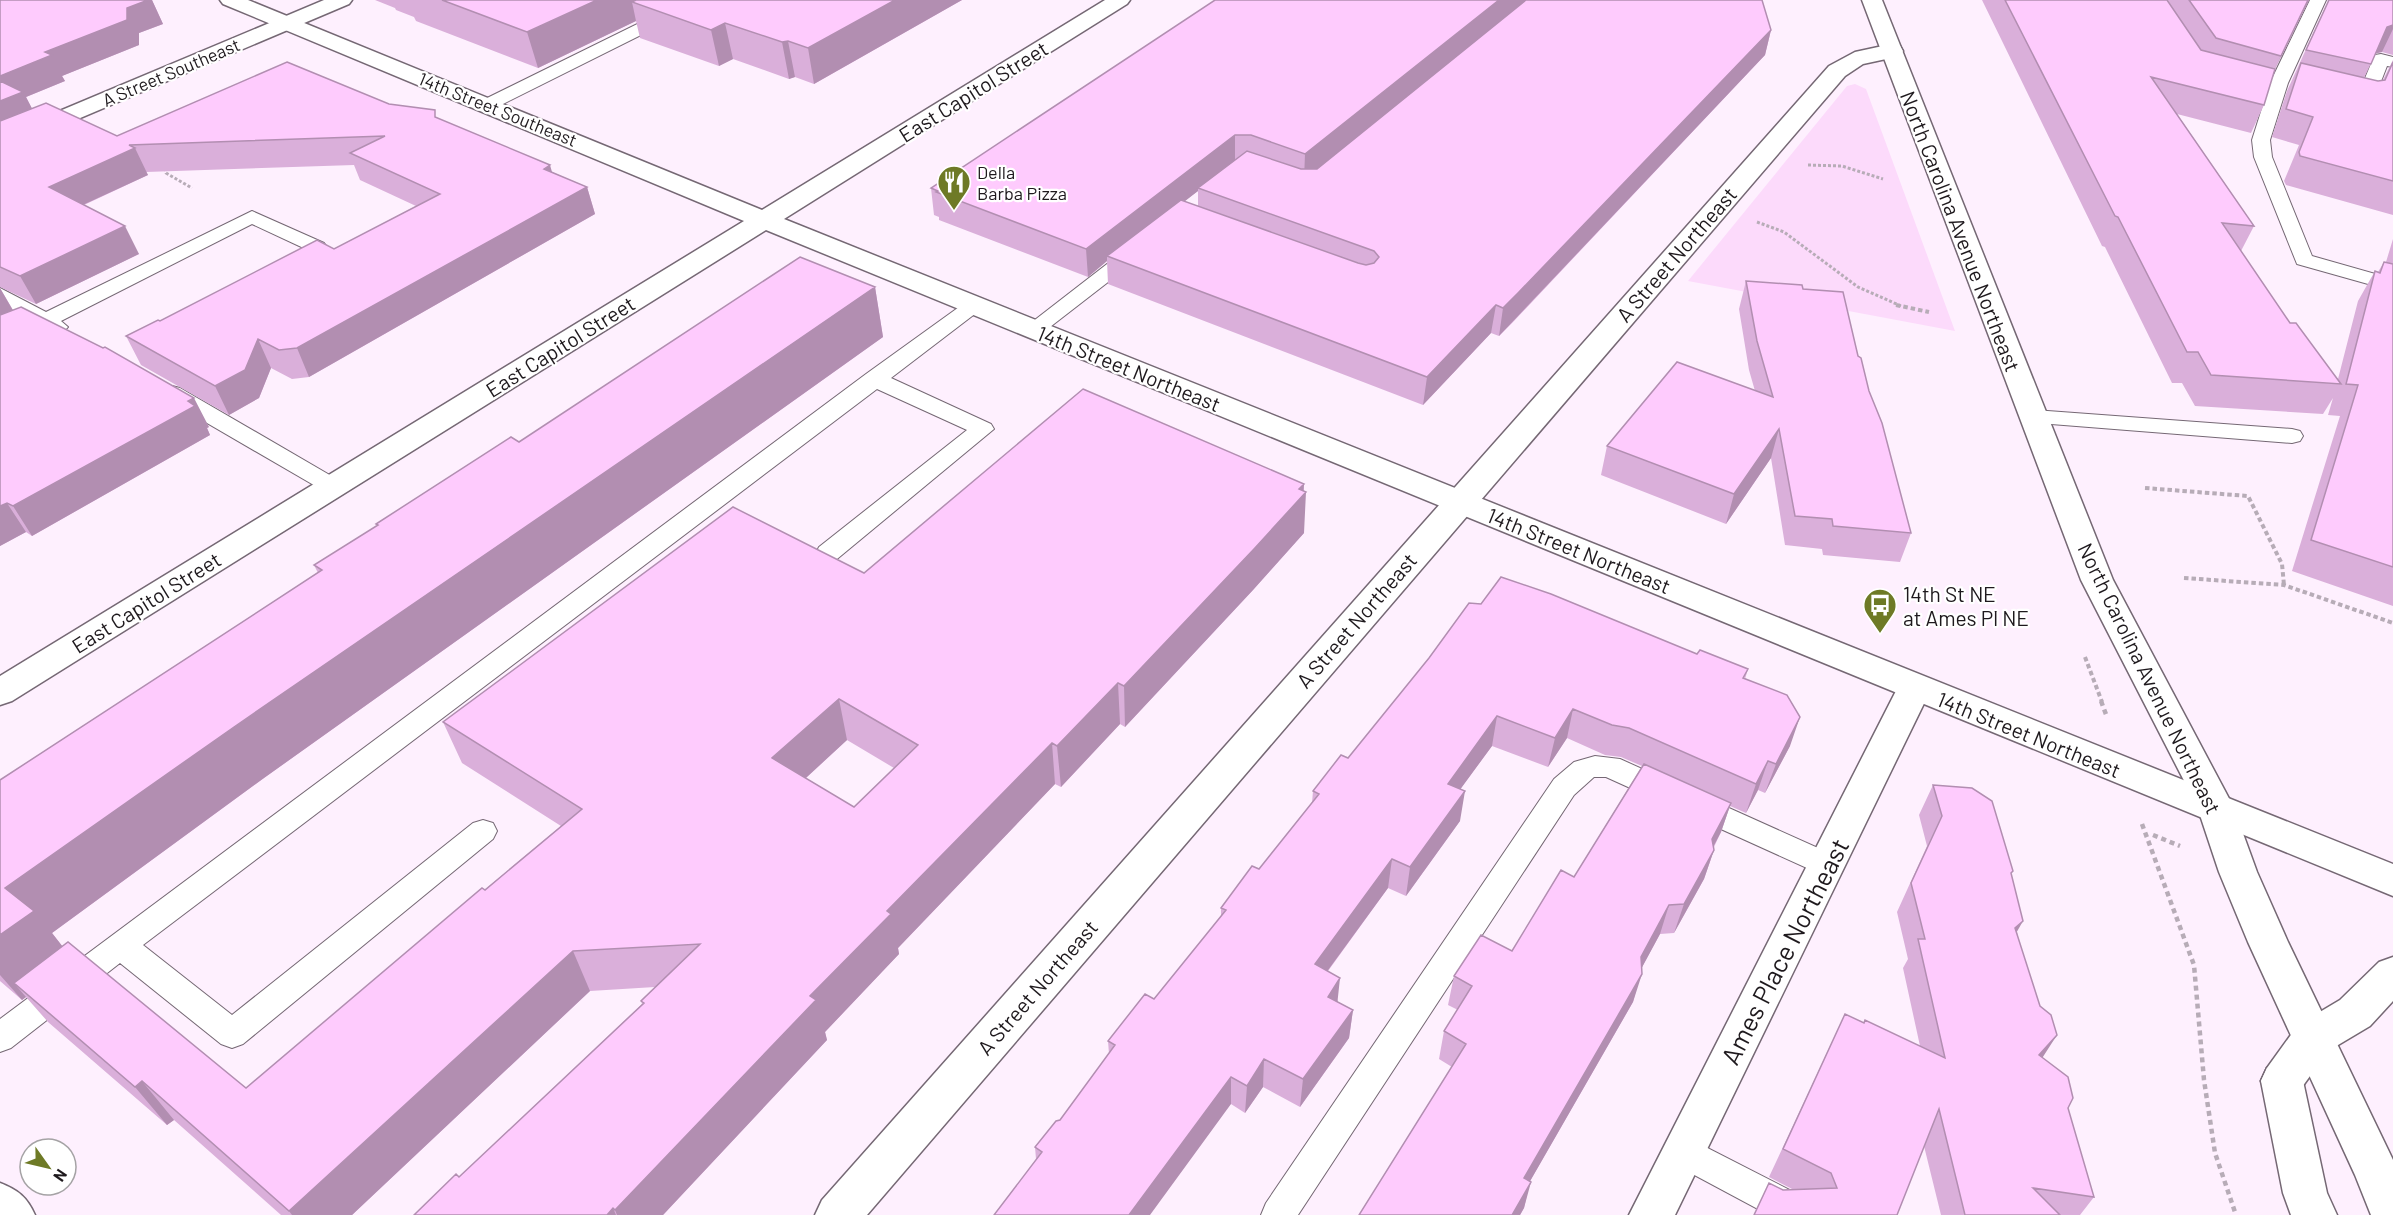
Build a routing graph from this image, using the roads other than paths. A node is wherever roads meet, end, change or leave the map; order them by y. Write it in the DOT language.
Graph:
graph roads {
  1 [pos="230,0"];
  2 [pos="342,0"];
  3 [pos="699,0"];
  4 [pos="1120,0"];
  5 [pos="1872,0"];
  6 [pos="2318,0"];
  7 [pos="287,23"];
  8 [pos="1892,51"];
  9 [pos="2393,62"];
  10 [pos="2283,86"];
  11 [pos="2254,87"];
  12 [pos="2343,97"];
  13 [pos="487,105"];
  14 [pos="0,145"];
  15 [pos="766,219"];
  16 [pos="1151,239"];
  17 [pos="317,247"];
  18 [pos="2393,285"];
  19 [pos="0,294"];
  20 [pos="973,306"];
  21 [pos="45,320"];
  22 [pos="1034,330"];
  23 [pos="75,338"];
  24 [pos="0,343"];
  25 [pos="874,379"];
  26 [pos="156,384"];
  27 [pos="2034,417"];
  28 [pos="2292,436"];
  29 [pos="332,486"];
  30 [pos="1460,501"];
  31 [pos="828,553"];
  32 [pos="1915,687"];
  33 [pos="0,692"];
  34 [pos="2215,806"];
  35 [pos="483,831"];
  36 [pos="1828,865"];
  37 [pos="2393,880"];
  38 [pos="120,945"];
  39 [pos="2393,974"];
  40 [pos="0,1038"];
  41 [pos="2313,1038"];
  42 [pos="1684,1152"];
  43 [pos="0,1204"];
  44 [pos="2393,1214"];
  45 [pos="12,1215"];
  46 [pos="838,1215"];
  47 [pos="1278,1215"];
  48 [pos="1652,1215"];
  49 [pos="1803,1215"];
  50 [pos="2314,1215"];
  1 -- 7 [label="street, 14th Street Southeast"];
  2 -- 7 [label="street, A Street Southeast"];
  3 -- 13 [label="lane"];
  4 -- 15 [label="street, East Capitol Street"];
  5 -- 8 [label="street, North Carolina Avenue Northeast"];
  6 -- 10 [label="lane"];
  7 -- 13 [label="street, 14th Street Southeast"];
  7 -- 14 [label="street, A Street Southeast"];
  8 -- 27 [label="street, North Carolina Avenue Northeast"];
  8 -- 30 [label="street, A Street Northeast"];
  9 -- 12 [label="lane"];
  10 -- 11 [label="lane"];
  10 -- 18 [label="lane"];
  13 -- 15 [label="street, 14th Street Southeast"];
  15 -- 20 [label="street, 14th Street Northeast"];
  15 -- 29 [label="street, East Capitol Street"];
  16 -- 22 [label="lane"];
  17 -- 21 [label="lane"];
  19 -- 21 [label="lane"];
  20 -- 22 [label="street, 14th Street Northeast"];
  20 -- 25 [label="lane"];
  21 -- 23 [label="lane"];
  21 -- 24 [label="lane"];
  22 -- 30 [label="street, 14th Street Northeast"];
  25 -- 31 [label="lane"];
  25 -- 38 [label="lane"];
  26 -- 29 [label="lane"];
  27 -- 28 [label="lane"];
  27 -- 34 [label="street, North Carolina Avenue Northeast"];
  29 -- 33 [label="street, East Capitol Street"];
  30 -- 32 [label="street, 14th Street Northeast"];
  30 -- 46 [label="street, A Street Northeast"];
  32 -- 34 [label="street, 14th Street Northeast"];
  32 -- 36 [label="street, Ames Place Northeast"];
  34 -- 37 [label="street, 14th Street Northeast"];
  34 -- 41 [label="street, North Carolina Avenue Northeast"];
  35 -- 38 [label="lane"];
  36 -- 42 [label="street, Ames Place Northeast"];
  36 -- 47 [label="lane"];
  38 -- 40 [label="lane"];
  39 -- 41 [label="street"];
  41 -- 44 [label="street, North Carolina Avenue Northeast"];
  41 -- 50 [label="street"];
  42 -- 48 [label="street, Ames Place Northeast"];
  42 -- 49 [label="lane"];
  43 -- 45 [label="street"];
}
